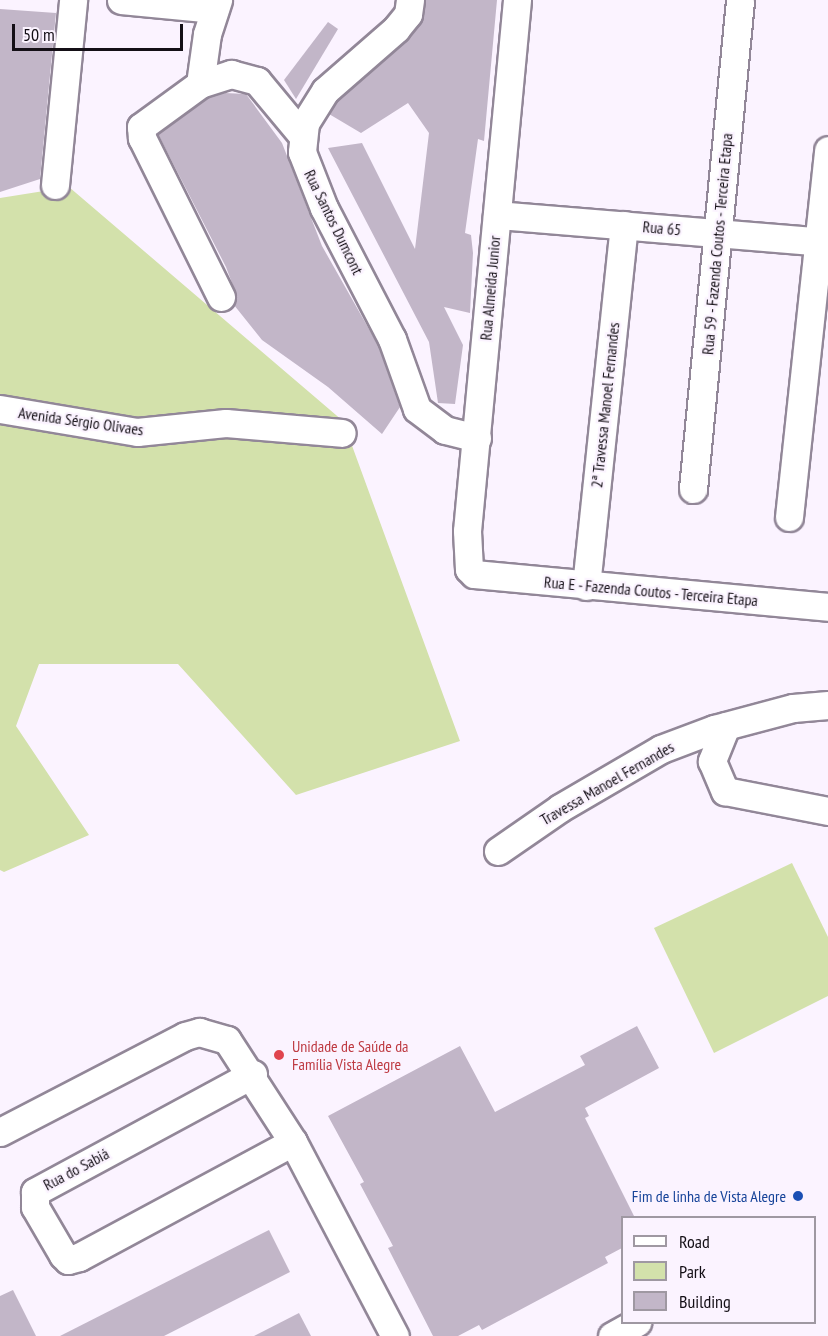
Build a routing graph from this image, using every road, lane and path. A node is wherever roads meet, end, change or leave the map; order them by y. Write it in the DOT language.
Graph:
graph roads {
  1 [pos="74,0"];
  2 [pos="122,0"];
  3 [pos="410,0"];
  4 [pos="517,0"];
  5 [pos="740,0"];
  6 [pos="217,4"];
  7 [pos="200,84"];
  8 [pos="302,135"];
  9 [pos="828,150"];
  10 [pos="55,185"];
  11 [pos="497,214"];
  12 [pos="624,225"];
  13 [pos="718,233"];
  14 [pos="824,241"];
  15 [pos="221,297"];
  16 [pos="0,409"];
  17 [pos="342,433"];
  18 [pos="477,438"];
  19 [pos="693,489"];
  20 [pos="789,517"];
  21 [pos="474,574"];
  22 [pos="586,586"];
  23 [pos="828,607"];
  24 [pos="828,705"];
  25 [pos="726,726"];
  26 [pos="828,811"];
  27 [pos="498,851"];
  28 [pos="253,1074"];
  29 [pos="0,1132"];
  30 [pos="293,1142"];
  31 [pos="635,1324"];
  32 [pos="395,1336"];
  33 [pos="612,1336"];
  1 -- 10 [label="street"];
  2 -- 6 [label="street"];
  3 -- 8 [label="street"];
  4 -- 11 [label="street, Rua Almeida Junior"];
  5 -- 13 [label="street, Rua 59 - Fazenda Coutos - Terceira Etapa"];
  6 -- 7 [label="street"];
  7 -- 8 [label="street"];
  7 -- 15 [label="street"];
  8 -- 18 [label="street, Rua Santos Dumcont"];
  9 -- 14 [label="street"];
  11 -- 12 [label="street, Rua 65"];
  11 -- 18 [label="street, Rua Almeida Junior"];
  12 -- 13 [label="street, Rua 65"];
  12 -- 22 [label="street, 2ª Travessa Manoel Fernandes"];
  13 -- 14 [label="street, Rua 65"];
  13 -- 19 [label="street, Rua 59 - Fazenda Coutos - Terceira Etapa"];
  14 -- 20 [label="street"];
  16 -- 17 [label="street, Avenida Sérgio Olivaes"];
  18 -- 21 [label="street, Rua Almeida Junior"];
  21 -- 22 [label="street, Rua E - Fazenda Coutos - Terceira Etapa"];
  22 -- 23 [label="street, Rua E - Fazenda Coutos - Terceira Etapa"];
  24 -- 25 [label="street, Travessa Manoel Fernandes"];
  25 -- 26 [label="street"];
  25 -- 27 [label="street, Travessa Manoel Fernandes"];
  28 -- 29 [label="street"];
  28 -- 30 [label="street"];
  28 -- 30 [label="street, Rua do Sabiá"];
  30 -- 32 [label="street"];
  31 -- 33 [label="street"];
}
